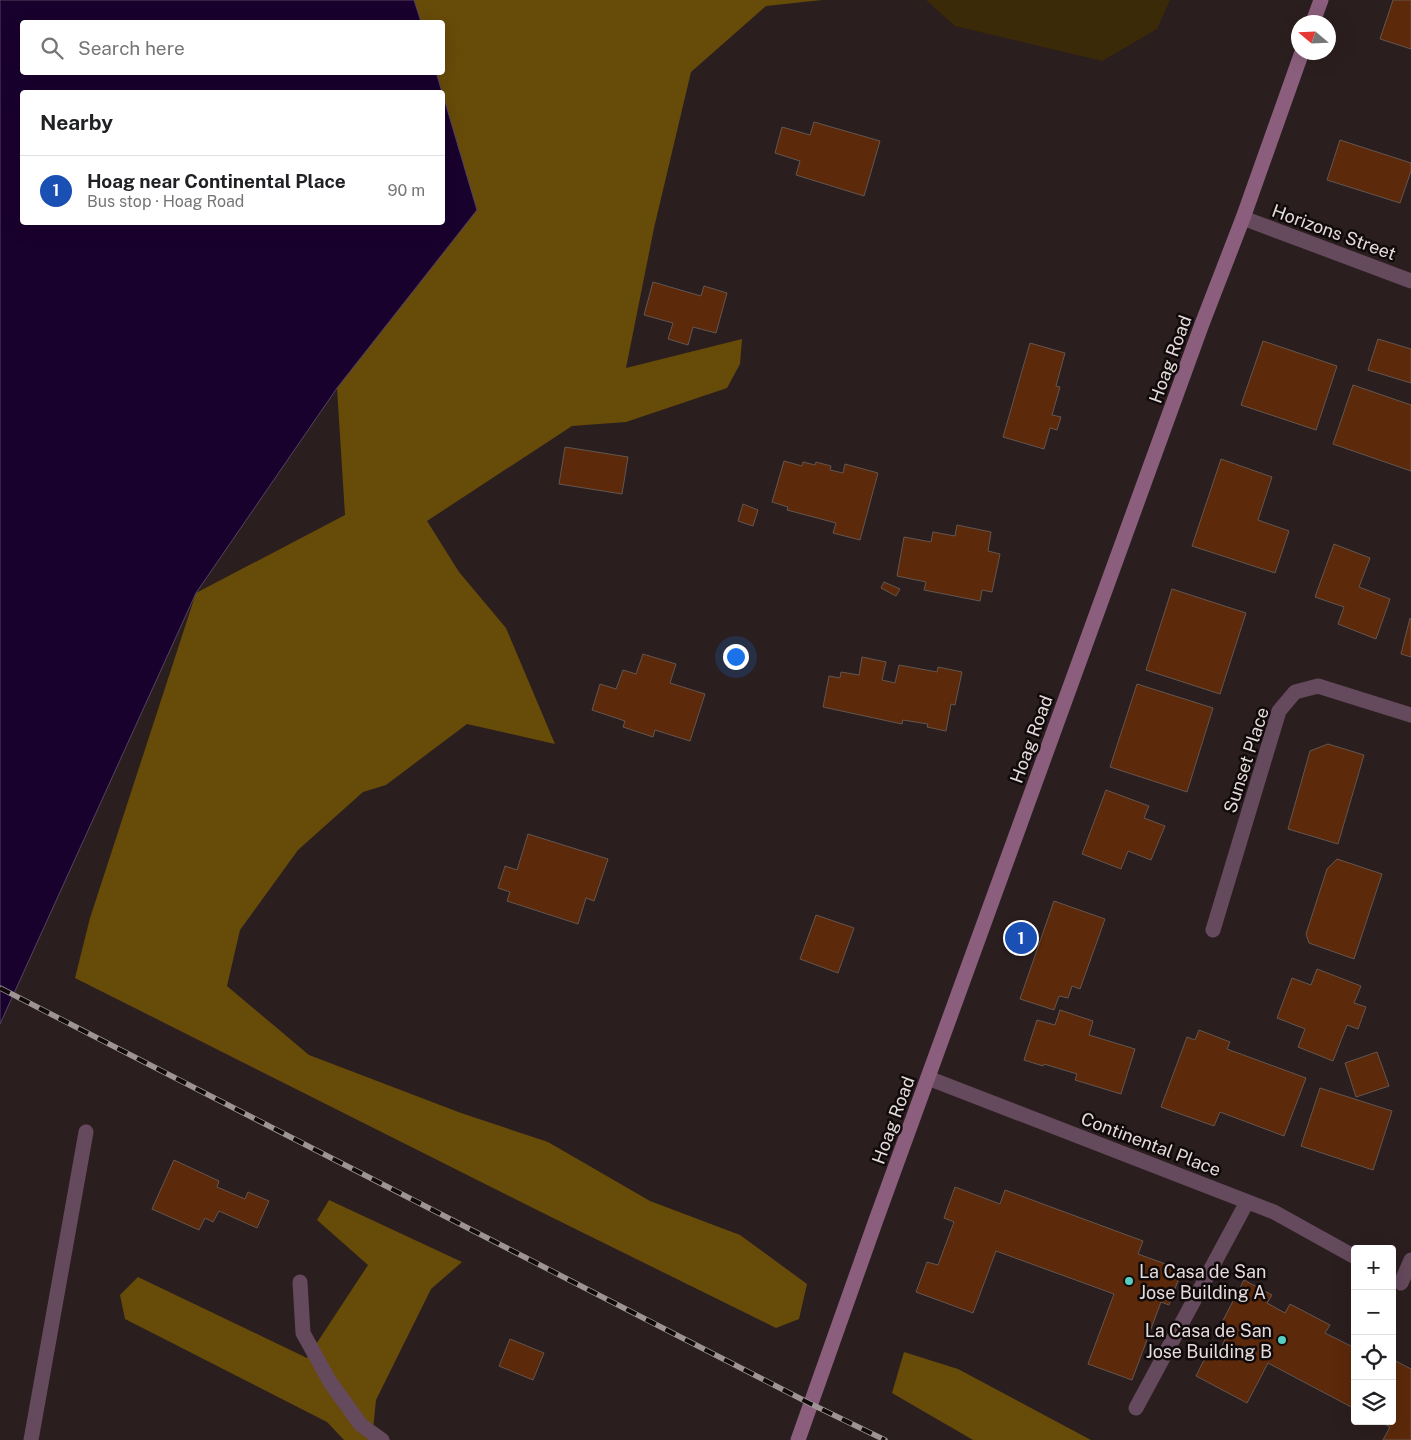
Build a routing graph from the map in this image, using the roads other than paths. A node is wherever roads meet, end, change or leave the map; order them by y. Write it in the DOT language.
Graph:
graph roads {
  1 [pos="1321,0"];
  2 [pos="1316,15"];
  3 [pos="1299,60"];
  4 [pos="1243,218"];
  5 [pos="1411,281"];
  6 [pos="1411,715"];
  7 [pos="1213,930"];
  8 [pos="928,1078"];
  9 [pos="86,1132"];
  10 [pos="1247,1202"];
  11 [pos="1351,1255"];
  12 [pos="1411,1260"];
  13 [pos="300,1282"];
  14 [pos="1401,1284"];
  15 [pos="1136,1408"];
  16 [pos="31,1440"];
  17 [pos="382,1440"];
  18 [pos="798,1440"];
  1 -- 2 [label="street"];
  3 -- 4 [label="street, Hoag Road"];
  4 -- 5 [label="street, Horizons Street"];
  4 -- 8 [label="street, Hoag Road"];
  6 -- 7 [label="street, Sunset Place"];
  8 -- 10 [label="street, Continental Place"];
  8 -- 18 [label="street, Hoag Road"];
  9 -- 16 [label="street"];
  10 -- 11 [label="street, Continental Place"];
  10 -- 15 [label="street"];
  12 -- 14 [label="street"];
  13 -- 17 [label="street"];
}
